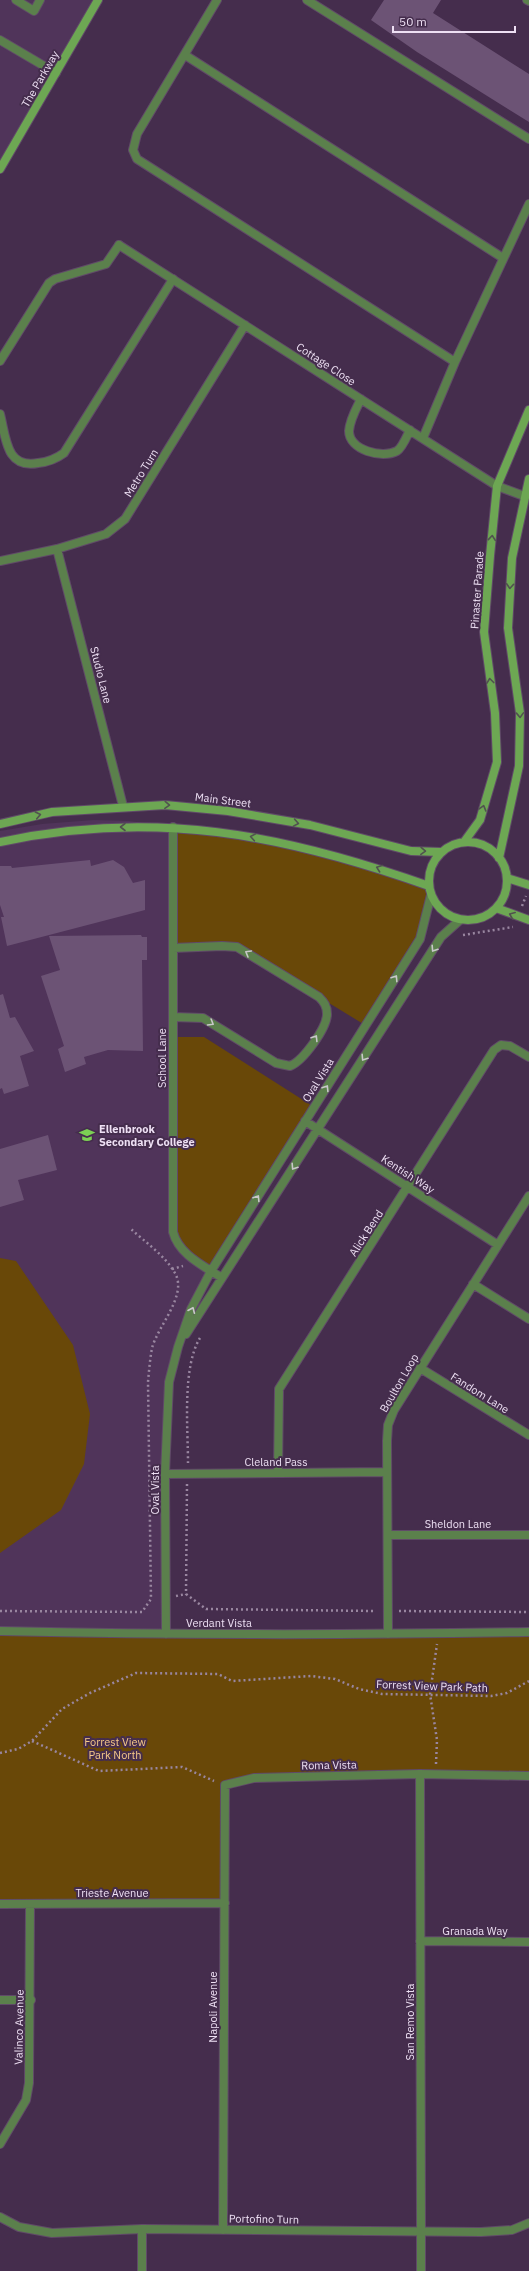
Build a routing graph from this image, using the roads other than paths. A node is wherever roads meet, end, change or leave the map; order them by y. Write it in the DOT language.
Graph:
graph roads {
  1 [pos="16,0"];
  2 [pos="40,0"];
  3 [pos="98,0"];
  4 [pos="217,0"];
  5 [pos="307,0"];
  6 [pos="0,40"];
  7 [pos="185,56"];
  8 [pos="56,73"];
  9 [pos="529,138"];
  10 [pos="0,169"];
  11 [pos="529,204"];
  12 [pos="503,258"];
  13 [pos="173,279"];
  14 [pos="245,325"];
  15 [pos="0,361"];
  16 [pos="455,362"];
  17 [pos="361,399"];
  18 [pos="529,410"];
  19 [pos="0,414"];
  20 [pos="410,430"];
  21 [pos="423,438"];
  22 [pos="529,479"];
  23 [pos="498,486"];
  24 [pos="524,496"];
  25 [pos="57,549"];
  26 [pos="0,560"];
  27 [pos="123,806"];
  28 [pos="0,824"];
  29 [pos="174,827"];
  30 [pos="0,842"];
  31 [pos="464,842"];
  32 [pos="441,852"];
  33 [pos="500,858"];
  34 [pos="507,878"];
  35 [pos="529,885"];
  36 [pos="429,886"];
  37 [pos="431,895"];
  38 [pos="496,908"];
  39 [pos="460,920"];
  40 [pos="529,920"];
  41 [pos="173,948"];
  42 [pos="173,1017"];
  43 [pos="529,1057"];
  44 [pos="305,1121"];
  45 [pos="318,1130"];
  46 [pos="409,1188"];
  47 [pos="529,1196"];
  48 [pos="498,1245"];
  49 [pos="211,1271"];
  50 [pos="222,1278"];
  51 [pos="474,1284"];
  52 [pos="529,1318"];
  53 [pos="178,1347"];
  54 [pos="420,1368"];
  55 [pos="529,1436"];
  56 [pos="386,1472"];
  57 [pos="278,1473"];
  58 [pos="165,1474"];
  59 [pos="388,1535"];
  60 [pos="529,1535"];
  61 [pos="0,1631"];
  62 [pos="529,1632"];
  63 [pos="166,1634"];
  64 [pos="388,1634"];
  65 [pos="420,1774"];
  66 [pos="529,1776"];
  67 [pos="224,1785"];
  68 [pos="225,1903"];
  69 [pos="0,1904"];
  70 [pos="30,1904"];
  71 [pos="420,1942"];
  72 [pos="529,1942"];
  73 [pos="0,2000"];
  74 [pos="31,2000"];
  75 [pos="0,2144"];
  76 [pos="0,2217"];
  77 [pos="529,2223"];
  78 [pos="142,2229"];
  79 [pos="223,2230"];
  80 [pos="421,2232"];
  81 [pos="142,2271"];
  82 [pos="421,2271"];
  1 -- 2 [label="street"];
  3 -- 8 [label="main road, The Parkway"];
  4 -- 7 [label="street"];
  5 -- 9 [label="street"];
  6 -- 8 [label="street"];
  7 -- 12 [label="street"];
  7 -- 16 [label="street"];
  8 -- 10 [label="main road, The Parkway"];
  11 -- 12 [label="street"];
  12 -- 16 [label="street"];
  13 -- 14 [label="street, Cottage Close"];
  13 -- 15 [label="street, Cottage Close"];
  13 -- 19 [label="street"];
  14 -- 17 [label="street, Cottage Close"];
  14 -- 25 [label="street, Metro Turn"];
  16 -- 21 [label="street"];
  17 -- 20 [label="street, Cottage Close"];
  17 -- 20 [label="street"];
  18 -- 23 [label="main road, Pinaster Parade"];
  20 -- 21 [label="street, Cottage Close"];
  21 -- 23 [label="street, Cottage Close"];
  22 -- 24 [label="main road"];
  23 -- 24 [label="street, Cottage Close"];
  31 -- 23 [label="main road, Pinaster Parade, one-way"];
  24 -- 33 [label="main road, one-way"];
  25 -- 26 [label="street, Metro Turn"];
  25 -- 27 [label="street, Studio Lane"];
  28 -- 27 [label="main road, Main Street, one-way"];
  27 -- 32 [label="main road, Main Street, one-way"];
  29 -- 30 [label="main road, one-way"];
  36 -- 29 [label="main road, one-way"];
  29 -- 41 [label="street, School Lane"];
  31 -- 32 [label="main road"];
  31 -- 33 [label="main road"];
  32 -- 36 [label="main road"];
  33 -- 34 [label="main road"];
  34 -- 35 [label="main road"];
  34 -- 38 [label="main road"];
  36 -- 37 [label="main road"];
  37 -- 39 [label="main road"];
  44 -- 37 [label="street, Oval Vista, one-way"];
  38 -- 39 [label="main road"];
  40 -- 38 [label="main road, one-way"];
  39 -- 45 [label="street, Oval Vista, one-way"];
  41 -- 42 [label="street, School Lane"];
  42 -- 41 [label="street, one-way"];
  42 -- 49 [label="street, School Lane"];
  43 -- 46 [label="street, Alick Bend"];
  44 -- 45 [label="street, Kentish Way"];
  49 -- 44 [label="street, Oval Vista, one-way"];
  45 -- 46 [label="street, Kentish Way"];
  45 -- 50 [label="street, Oval Vista, one-way"];
  46 -- 48 [label="street, Kentish Way"];
  46 -- 57 [label="street, Alick Bend"];
  47 -- 48 [label="street, Boulton Loop"];
  48 -- 51 [label="street, Boulton Loop"];
  49 -- 50 [label="street"];
  53 -- 49 [label="street, Oval Vista, one-way"];
  50 -- 53 [label="street, Oval Vista"];
  51 -- 52 [label="street"];
  51 -- 54 [label="street, Boulton Loop"];
  53 -- 58 [label="street, Oval Vista"];
  54 -- 55 [label="street, Fandom Lane"];
  54 -- 56 [label="street, Boulton Loop"];
  56 -- 57 [label="street, Cleland Pass"];
  56 -- 59 [label="street, Boulton Loop"];
  57 -- 58 [label="street, Cleland Pass"];
  58 -- 63 [label="street, Oval Vista"];
  59 -- 60 [label="street, Sheldon Lane"];
  59 -- 64 [label="street, Boulton Loop"];
  61 -- 63 [label="street, Verdant Vista"];
  62 -- 64 [label="street, Verdant Vista"];
  63 -- 64 [label="street, Verdant Vista"];
  65 -- 66 [label="street, Roma Vista"];
  65 -- 67 [label="street, Roma Vista"];
  65 -- 71 [label="street, San Remo Vista"];
  67 -- 68 [label="street, Napoli Avenue"];
  68 -- 70 [label="street, Trieste Avenue"];
  68 -- 79 [label="street, Napoli Avenue"];
  69 -- 70 [label="street, Trieste Avenue"];
  70 -- 74 [label="street, Valinco Avenue"];
  71 -- 72 [label="street, Granada Way"];
  71 -- 80 [label="street, San Remo Vista"];
  73 -- 74 [label="street"];
  74 -- 75 [label="street, Valinco Avenue"];
  76 -- 78 [label="street, Portofino Turn"];
  77 -- 80 [label="street, Portofino Turn"];
  78 -- 79 [label="street, Portofino Turn"];
  78 -- 81 [label="street"];
  79 -- 80 [label="street, Portofino Turn"];
  80 -- 82 [label="street, San Remo Vista"];
}
